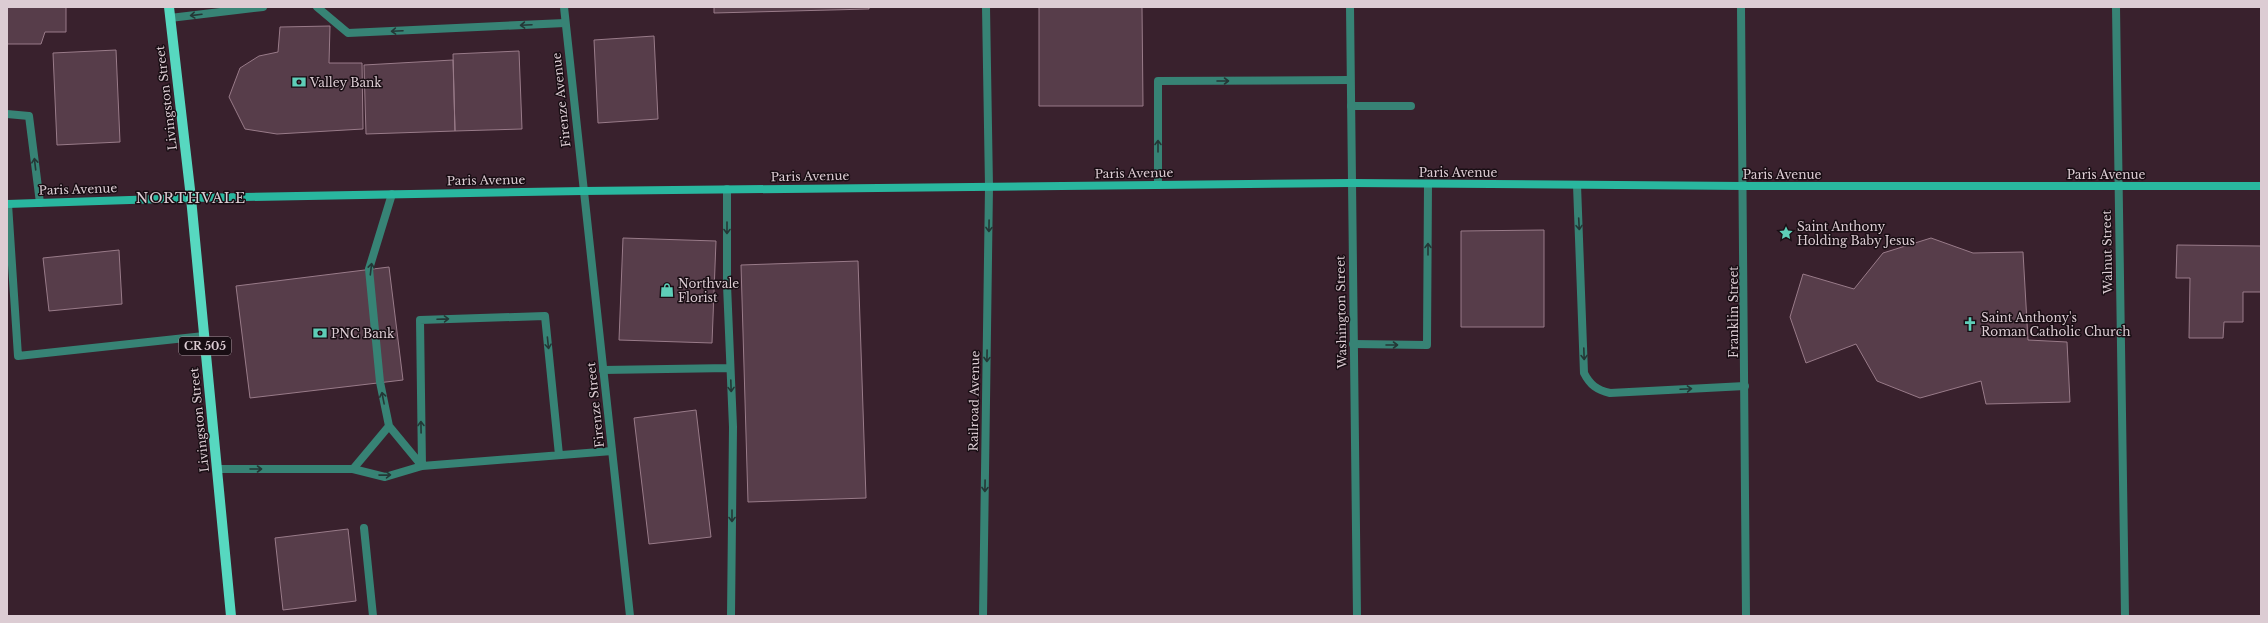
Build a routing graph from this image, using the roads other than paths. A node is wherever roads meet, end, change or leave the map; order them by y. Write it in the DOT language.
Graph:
graph roads {
  1 [pos="169,7"];
  2 [pos="263,7"];
  3 [pos="316,7"];
  4 [pos="564,7"];
  5 [pos="986,7"];
  6 [pos="1350,7"];
  7 [pos="1741,7"];
  8 [pos="2116,7"];
  9 [pos="170,18"];
  10 [pos="565,23"];
  11 [pos="1350,80"];
  12 [pos="1351,106"];
  13 [pos="1411,106"];
  14 [pos="7,114"];
  15 [pos="1351,183"];
  16 [pos="1428,184"];
  17 [pos="1158,185"];
  18 [pos="1577,185"];
  19 [pos="989,186"];
  20 [pos="1744,186"];
  21 [pos="2118,186"];
  22 [pos="2261,186"];
  23 [pos="727,189"];
  24 [pos="583,190"];
  25 [pos="392,194"];
  26 [pos="191,198"];
  27 [pos="40,203"];
  28 [pos="8,204"];
  29 [pos="204,336"];
  30 [pos="1353,344"];
  31 [pos="730,368"];
  32 [pos="603,370"];
  33 [pos="1745,386"];
  34 [pos="389,426"];
  35 [pos="612,451"];
  36 [pos="559,455"];
  37 [pos="422,466"];
  38 [pos="353,469"];
  39 [pos="217,470"];
  40 [pos="364,528"];
  41 [pos="231,616"];
  42 [pos="373,616"];
  43 [pos="630,616"];
  44 [pos="731,616"];
  45 [pos="983,616"];
  46 [pos="1357,616"];
  47 [pos="1746,616"];
  48 [pos="2125,616"];
  1 -- 9 [label="main road, Livingston Street / CR 505"];
  2 -- 9 [label="street, one-way"];
  10 -- 3 [label="street, one-way"];
  4 -- 10 [label="street, Firenze Avenue"];
  5 -- 19 [label="street, Railroad Avenue"];
  6 -- 11 [label="street, Washington Street"];
  7 -- 20 [label="street, Franklin Street"];
  8 -- 21 [label="street, Walnut Street"];
  9 -- 26 [label="main road, Livingston Street / CR 505"];
  10 -- 24 [label="street, Firenze Avenue"];
  11 -- 12 [label="street, Washington Street"];
  17 -- 11 [label="street, one-way"];
  12 -- 13 [label="street"];
  12 -- 15 [label="street, Washington Street"];
  27 -- 14 [label="street, one-way"];
  15 -- 16 [label="street, Paris Avenue"];
  15 -- 17 [label="street, Paris Avenue"];
  15 -- 30 [label="street, Washington Street"];
  16 -- 18 [label="street, Paris Avenue"];
  30 -- 16 [label="street, one-way"];
  17 -- 19 [label="street, Paris Avenue"];
  18 -- 20 [label="street, Paris Avenue"];
  18 -- 33 [label="street, one-way"];
  19 -- 23 [label="street, Paris Avenue"];
  19 -- 45 [label="street, Railroad Avenue, one-way"];
  20 -- 21 [label="street, Paris Avenue"];
  20 -- 33 [label="street, Franklin Street"];
  21 -- 22 [label="street, Paris Avenue"];
  21 -- 48 [label="street, Walnut Street"];
  23 -- 24 [label="street, Paris Avenue"];
  23 -- 31 [label="street, one-way"];
  24 -- 25 [label="street, Paris Avenue"];
  24 -- 32 [label="street, Firenze Street"];
  25 -- 26 [label="street, Paris Avenue"];
  34 -- 25 [label="street, one-way"];
  26 -- 27 [label="street, Paris Avenue"];
  26 -- 29 [label="main road, Livingston Street / CR 505"];
  27 -- 28 [label="street, Paris Avenue"];
  28 -- 29 [label="street"];
  29 -- 39 [label="main road, Livingston Street / CR 505"];
  30 -- 46 [label="street, Washington Street"];
  31 -- 32 [label="street"];
  31 -- 44 [label="street, one-way"];
  32 -- 35 [label="street, Firenze Street"];
  33 -- 47 [label="street, Franklin Street"];
  34 -- 37 [label="street"];
  34 -- 38 [label="street"];
  35 -- 36 [label="street"];
  35 -- 43 [label="street, Firenze Street"];
  36 -- 37 [label="street"];
  37 -- 36 [label="street, one-way"];
  38 -- 37 [label="street, one-way"];
  39 -- 38 [label="street, one-way"];
  39 -- 41 [label="main road, Livingston Street / CR 505"];
  40 -- 42 [label="street"];
}
